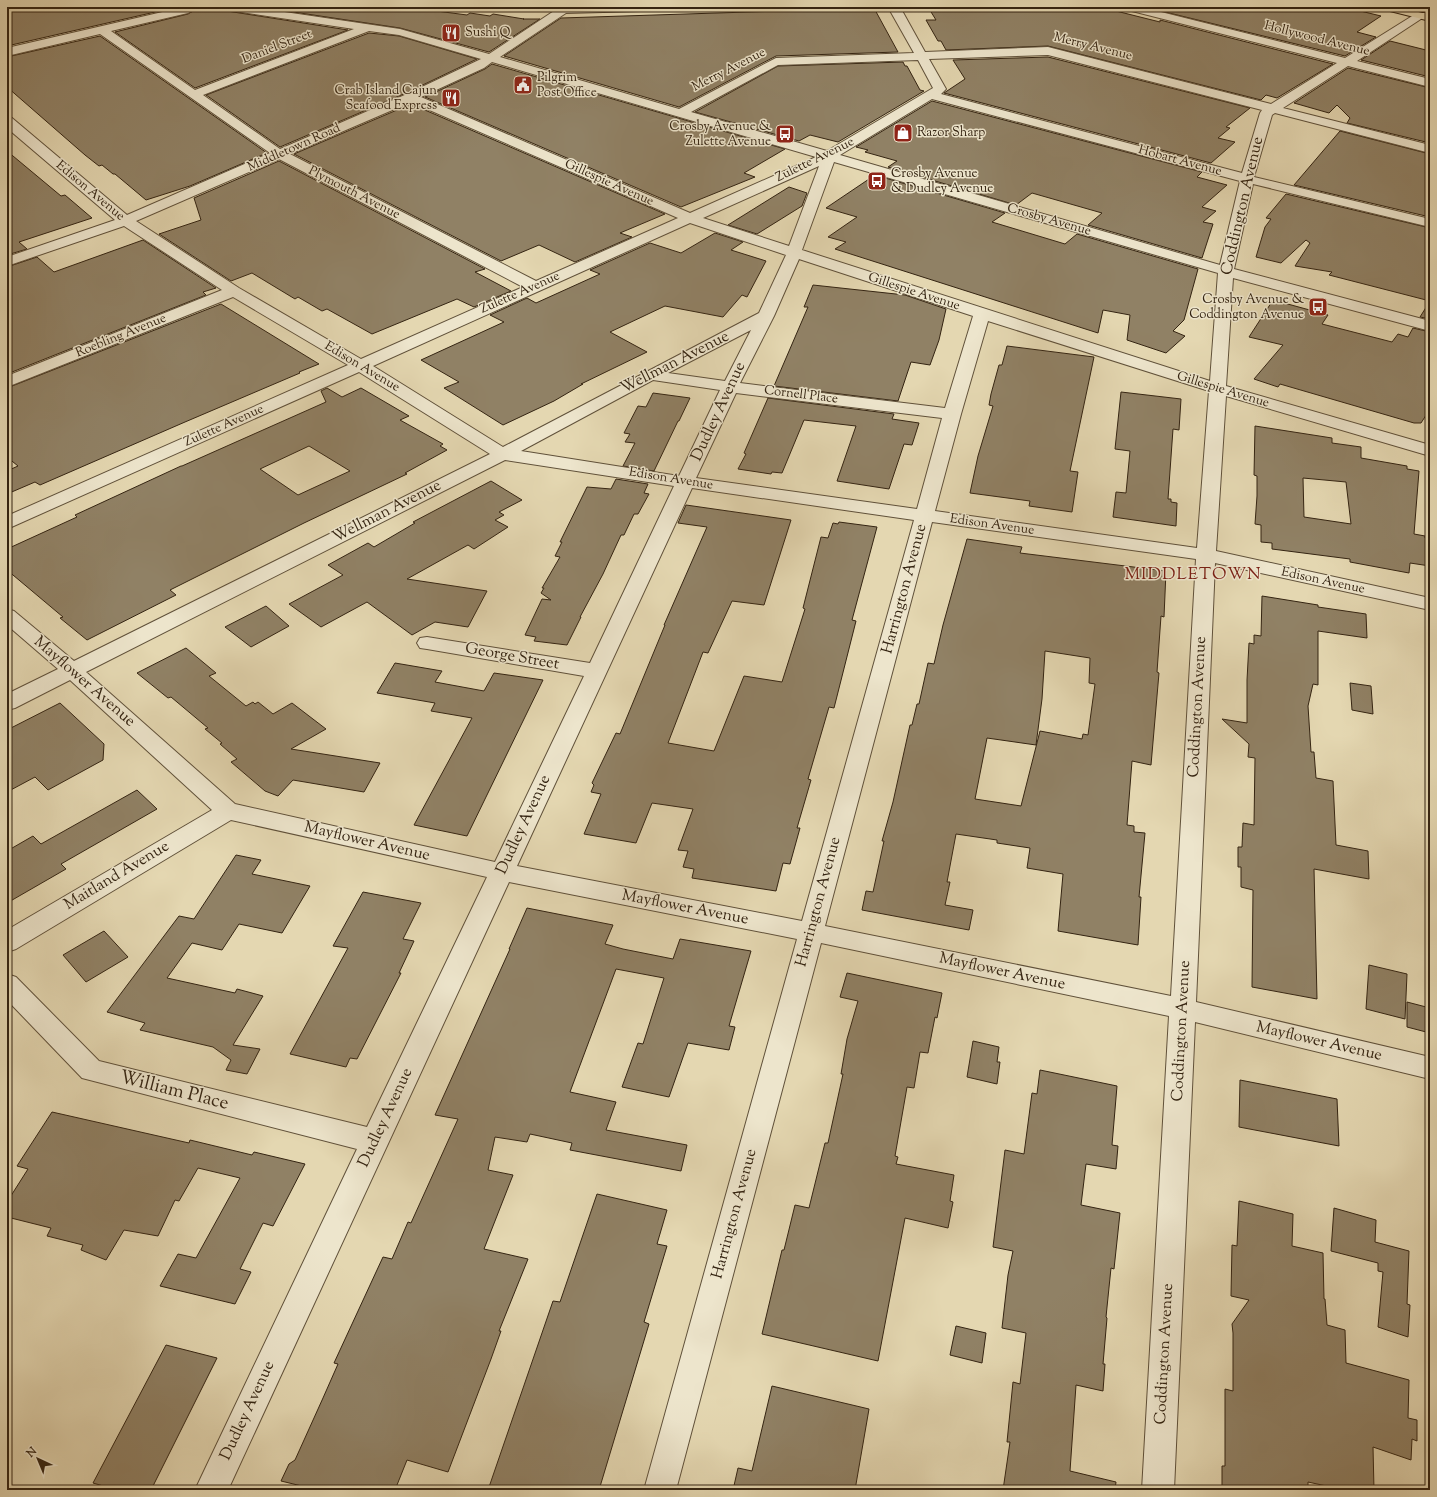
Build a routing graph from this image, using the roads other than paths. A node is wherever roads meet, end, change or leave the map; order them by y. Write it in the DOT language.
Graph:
graph roads {
  1 [pos="193,7"];
  2 [pos="227,7"];
  3 [pos="678,7"];
  4 [pos="894,7"];
  5 [pos="1128,7"];
  6 [pos="1386,7"];
  7 [pos="566,8"];
  8 [pos="1426,16"];
  9 [pos="370,26"];
  10 [pos="102,30"];
  11 [pos="7,52"];
  12 [pos="921,56"];
  13 [pos="491,58"];
  14 [pos="1348,61"];
  15 [pos="1430,83"];
  16 [pos="195,94"];
  17 [pos="930,95"];
  18 [pos="411,96"];
  19 [pos="1272,108"];
  20 [pos="680,113"];
  21 [pos="7,121"];
  22 [pos="1430,149"];
  23 [pos="279,154"];
  24 [pos="829,156"];
  25 [pos="1247,179"];
  26 [pos="689,218"];
  27 [pos="125,221"];
  28 [pos="1430,223"];
  29 [pos="794,253"];
  30 [pos="7,262"];
  31 [pos="1226,272"];
  32 [pos="535,287"];
  33 [pos="234,291"];
  34 [pos="982,314"];
  35 [pos="766,316"];
  36 [pos="1430,326"];
  37 [pos="360,365"];
  38 [pos="651,375"];
  39 [pos="7,382"];
  40 [pos="730,387"];
  41 [pos="1217,389"];
  42 [pos="952,414"];
  43 [pos="1430,451"];
  44 [pos="503,454"];
  45 [pos="686,482"];
  46 [pos="925,516"];
  47 [pos="7,523"];
  48 [pos="1206,555"];
  49 [pos="1430,604"];
  50 [pos="7,615"];
  51 [pos="427,642"];
  52 [pos="72,670"];
  53 [pos="597,671"];
  54 [pos="7,703"];
  55 [pos="228,811"];
  56 [pos="502,872"];
  57 [pos="811,932"];
  58 [pos="7,942"];
  59 [pos="7,984"];
  60 [pos="1183,1009"];
  61 [pos="1430,1068"];
  62 [pos="374,1141"];
  63 [pos="211,1490"];
  64 [pos="660,1490"];
  65 [pos="1158,1490"];
  1 -- 10 [label="street"];
  2 -- 9 [label="street, Crosby Avenue"];
  3 -- 7 [label="street"];
  4 -- 12 [label="street"];
  5 -- 14 [label="street, Hollywood Avenue"];
  6 -- 8 [label="main road"];
  7 -- 13 [label="street, Middletown Road"];
  8 -- 14 [label="street, Coddington Avenue"];
  9 -- 13 [label="street, Crosby Avenue"];
  9 -- 16 [label="street, Daniel Street"];
  10 -- 11 [label="street"];
  10 -- 16 [label="street, Plymouth Avenue"];
  12 -- 17 [label="street"];
  12 -- 19 [label="street, Merry Avenue"];
  12 -- 20 [label="street, Merry Avenue"];
  13 -- 18 [label="street, Middletown Road"];
  13 -- 20 [label="street, Crosby Avenue"];
  14 -- 15 [label="street, Hollywood Avenue"];
  14 -- 19 [label="street, Coddington Avenue"];
  16 -- 23 [label="street, Plymouth Avenue"];
  17 -- 24 [label="street, Zulette Avenue"];
  17 -- 25 [label="street, Hobart Avenue"];
  18 -- 23 [label="street, Middletown Road"];
  18 -- 26 [label="street, Gillespie Avenue"];
  19 -- 22 [label="street, Merry Avenue"];
  19 -- 25 [label="street, Coddington Avenue"];
  20 -- 24 [label="street, Crosby Avenue"];
  21 -- 27 [label="street, Edison Avenue"];
  23 -- 27 [label="street, Middletown Road"];
  23 -- 32 [label="street, Plymouth Avenue"];
  24 -- 26 [label="street, Zulette Avenue"];
  24 -- 29 [label="street, Dudley Avenue"];
  24 -- 31 [label="street, Crosby Avenue"];
  25 -- 28 [label="street, Hobart Avenue"];
  25 -- 31 [label="street, Coddington Avenue"];
  26 -- 29 [label="street, Gillespie Avenue"];
  26 -- 32 [label="street, Zulette Avenue"];
  27 -- 30 [label="street, Middletown Road"];
  27 -- 33 [label="street, Edison Avenue"];
  29 -- 34 [label="street, Gillespie Avenue"];
  29 -- 35 [label="street, Dudley Avenue"];
  31 -- 36 [label="street, Crosby Avenue"];
  31 -- 41 [label="street, Coddington Avenue"];
  32 -- 37 [label="street, Zulette Avenue"];
  33 -- 37 [label="street, Edison Avenue"];
  33 -- 39 [label="street, Roebling Avenue"];
  34 -- 41 [label="street, Gillespie Avenue"];
  34 -- 42 [label="street, Harrington Avenue"];
  35 -- 38 [label="street, Wellman Avenue"];
  35 -- 40 [label="street, Dudley Avenue"];
  37 -- 44 [label="street, Edison Avenue"];
  37 -- 47 [label="street, Zulette Avenue"];
  38 -- 40 [label="street, Cornell Place"];
  38 -- 44 [label="street, Wellman Avenue"];
  40 -- 42 [label="street, Cornell Place"];
  40 -- 45 [label="street, Dudley Avenue"];
  41 -- 43 [label="street, Gillespie Avenue"];
  41 -- 48 [label="street, Coddington Avenue"];
  42 -- 46 [label="street, Harrington Avenue"];
  44 -- 45 [label="street, Edison Avenue"];
  44 -- 52 [label="street, Wellman Avenue"];
  45 -- 46 [label="street, Edison Avenue"];
  45 -- 53 [label="street, Dudley Avenue"];
  46 -- 48 [label="street, Edison Avenue"];
  46 -- 57 [label="street, Harrington Avenue"];
  48 -- 49 [label="street, Edison Avenue"];
  48 -- 60 [label="street, Coddington Avenue"];
  50 -- 52 [label="street, Mayflower Avenue"];
  51 -- 53 [label="street, George Street"];
  52 -- 54 [label="street, Wellman Avenue"];
  52 -- 55 [label="street, Mayflower Avenue"];
  53 -- 56 [label="street, Dudley Avenue"];
  55 -- 56 [label="street, Mayflower Avenue"];
  55 -- 58 [label="street, Maitland Avenue"];
  56 -- 57 [label="street, Mayflower Avenue"];
  56 -- 62 [label="street, Dudley Avenue"];
  57 -- 60 [label="street, Mayflower Avenue"];
  57 -- 64 [label="street, Harrington Avenue"];
  59 -- 62 [label="street, William Place"];
  60 -- 61 [label="street, Mayflower Avenue"];
  60 -- 65 [label="street, Coddington Avenue"];
  62 -- 63 [label="street, Dudley Avenue"];
}
